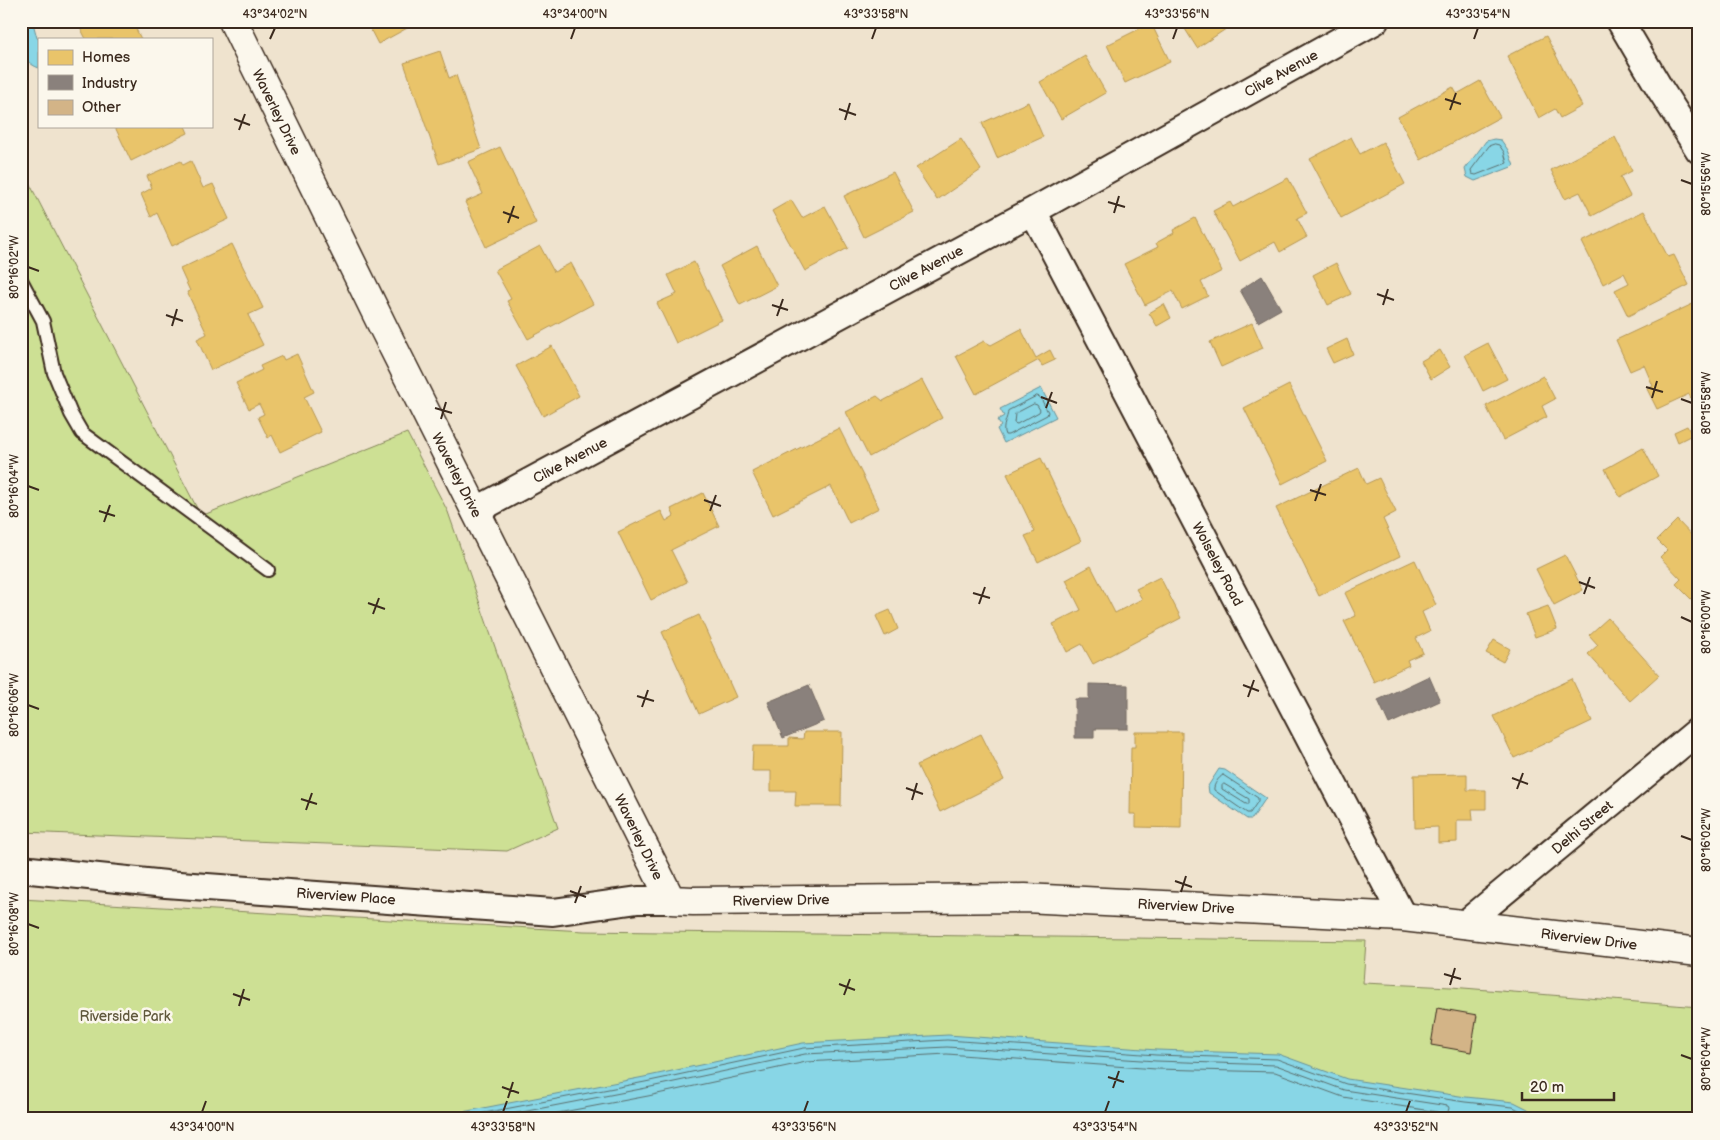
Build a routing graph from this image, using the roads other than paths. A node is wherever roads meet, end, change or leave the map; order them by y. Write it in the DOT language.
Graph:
graph roads {
  1 [pos="233,21"];
  2 [pos="1375,21"];
  3 [pos="1620,21"];
  4 [pos="1699,150"];
  5 [pos="1033,211"];
  6 [pos="21,280"];
  7 [pos="475,511"];
  8 [pos="268,570"];
  9 [pos="1699,730"];
  10 [pos="21,869"];
  11 [pos="671,900"];
  12 [pos="1403,917"];
  13 [pos="1465,924"];
  14 [pos="1699,952"];
  1 -- 7 [label="street, Waverley Drive"];
  2 -- 5 [label="street, Clive Avenue"];
  3 -- 4 [label="street"];
  5 -- 7 [label="street, Clive Avenue"];
  5 -- 12 [label="street, Wolseley Road"];
  6 -- 8 [label="lane"];
  7 -- 11 [label="street, Waverley Drive"];
  9 -- 13 [label="street, Delhi Street"];
  10 -- 11 [label="street, Riverview Place"];
  11 -- 12 [label="street, Riverview Drive"];
  12 -- 13 [label="street, Riverview Drive"];
  13 -- 14 [label="street, Riverview Drive"];
}
